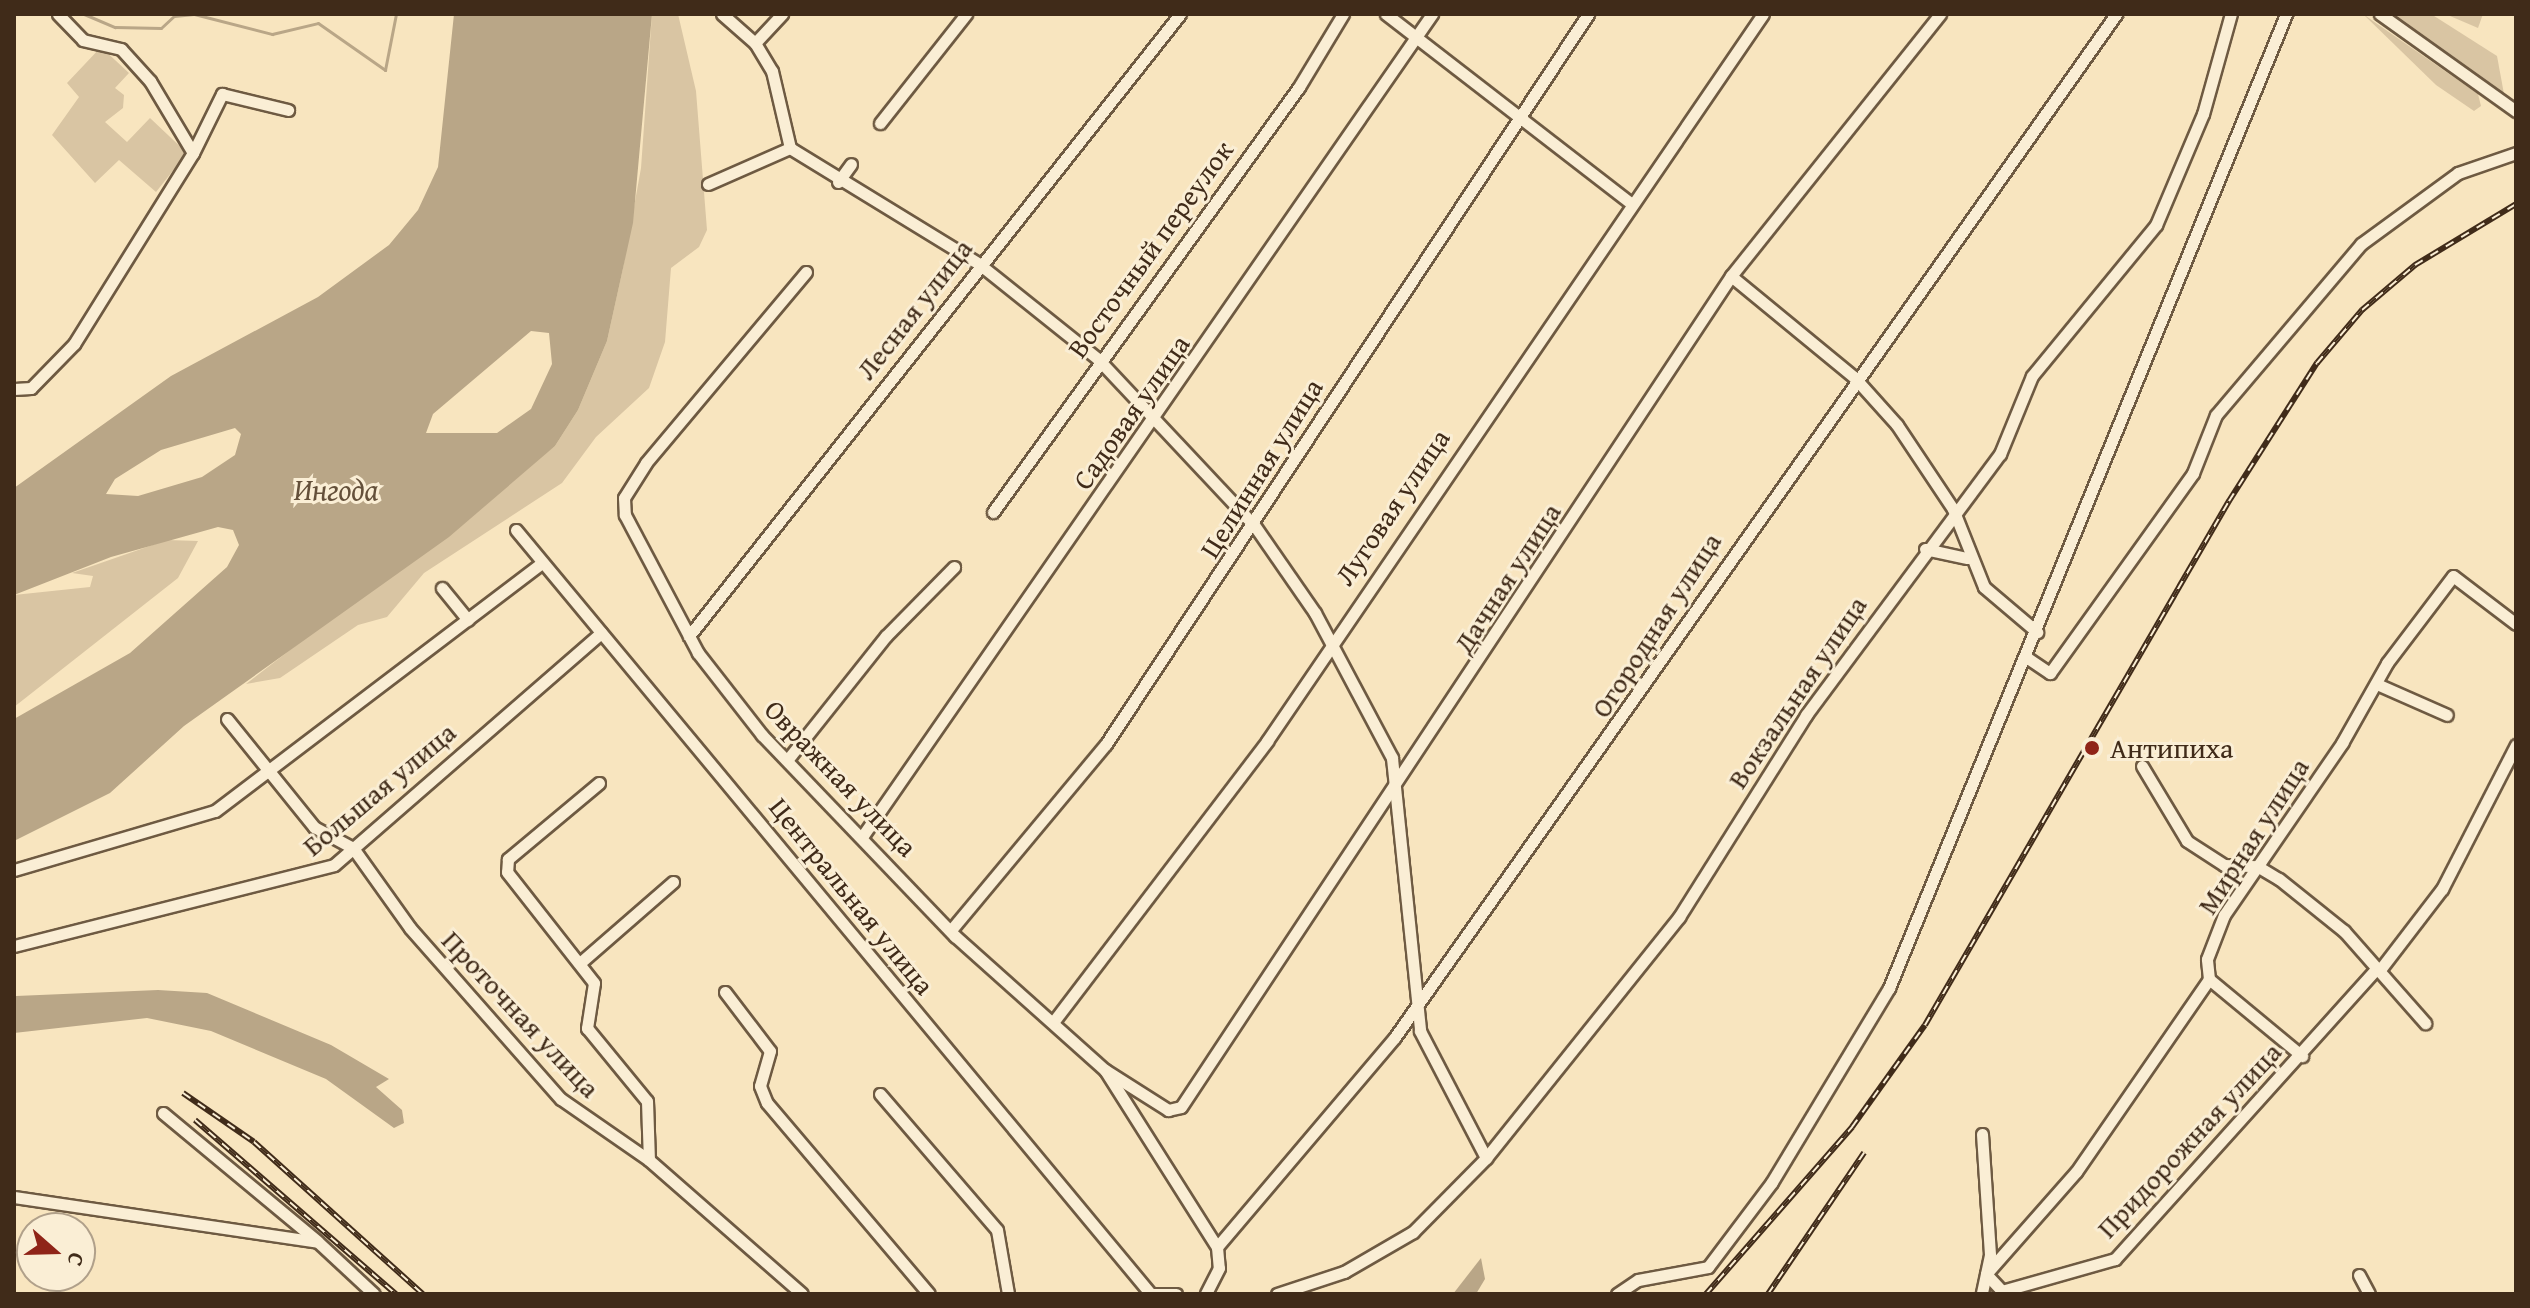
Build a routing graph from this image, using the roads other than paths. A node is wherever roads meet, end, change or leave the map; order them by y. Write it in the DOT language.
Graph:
graph roads {
  1 [pos="58,14"];
  2 [pos="722,14"];
  3 [pos="782,14"];
  4 [pos="966,14"];
  5 [pos="1180,14"];
  6 [pos="1343,14"];
  7 [pos="1386,14"];
  8 [pos="1432,14"];
  9 [pos="1588,14"];
  10 [pos="1763,14"];
  11 [pos="1940,14"];
  12 [pos="2116,14"];
  13 [pos="2231,14"];
  14 [pos="2286,14"];
  15 [pos="2380,14"];
  16 [pos="1415,38"];
  17 [pos="755,43"];
  18 [pos="288,110"];
  19 [pos="2516,111"];
  20 [pos="1513,119"];
  21 [pos="880,123"];
  22 [pos="790,148"];
  23 [pos="193,153"];
  24 [pos="2516,153"];
  25 [pos="851,164"];
  26 [pos="838,182"];
  27 [pos="708,184"];
  28 [pos="1628,201"];
  29 [pos="979,264"];
  30 [pos="806,272"];
  31 [pos="1731,276"];
  32 [pos="1098,359"];
  33 [pos="1854,377"];
  34 [pos="14,389"];
  35 [pos="1157,418"];
  36 [pos="1953,509"];
  37 [pos="993,512"];
  38 [pos="1254,525"];
  39 [pos="516,530"];
  40 [pos="1925,549"];
  41 [pos="1967,558"];
  42 [pos="542,563"];
  43 [pos="954,567"];
  44 [pos="442,588"];
  45 [pos="468,620"];
  46 [pos="2516,624"];
  47 [pos="2037,632"];
  48 [pos="601,633"];
  49 [pos="689,636"];
  50 [pos="1330,641"];
  51 [pos="2026,657"];
  52 [pos="2379,685"];
  53 [pos="2447,715"];
  54 [pos="227,719"];
  55 [pos="2516,745"];
  56 [pos="788,759"];
  57 [pos="2142,766"];
  58 [pos="271,773"];
  59 [pos="599,783"];
  60 [pos="1397,790"];
  61 [pos="864,834"];
  62 [pos="353,848"];
  63 [pos="2257,866"];
  64 [pos="14,870"];
  65 [pos="673,882"];
  66 [pos="951,930"];
  67 [pos="14,946"];
  68 [pos="581,962"];
  69 [pos="2378,970"];
  70 [pos="2209,979"];
  71 [pos="725,992"];
  72 [pos="1418,1004"];
  73 [pos="1054,1021"];
  74 [pos="2425,1023"];
  75 [pos="2302,1056"];
  76 [pos="1105,1070"];
  77 [pos="880,1094"];
  78 [pos="163,1113"];
  79 [pos="1982,1134"];
  80 [pos="1486,1158"];
  81 [pos="649,1160"];
  82 [pos="14,1197"];
  83 [pos="318,1242"];
  84 [pos="1217,1247"];
  85 [pos="1986,1274"];
  86 [pos="2359,1275"];
  87 [pos="374,1294"];
  88 [pos="802,1294"];
  89 [pos="929,1294"];
  90 [pos="1008,1294"];
  91 [pos="1150,1294"];
  92 [pos="1176,1294"];
  93 [pos="1206,1294"];
  94 [pos="1277,1294"];
  95 [pos="1617,1294"];
  96 [pos="1982,1294"];
  97 [pos="2369,1294"];
  1 -- 23 [label="street"];
  2 -- 17 [label="street"];
  3 -- 17 [label="street"];
  4 -- 21 [label="street"];
  5 -- 29 [label="street, Лесная улица"];
  6 -- 32 [label="street, Восточный переулок"];
  7 -- 16 [label="street"];
  8 -- 16 [label="street, Садовая улица"];
  9 -- 20 [label="street, Целинная улица"];
  10 -- 28 [label="street, Луговая улица"];
  11 -- 31 [label="street, Дачная улица"];
  12 -- 33 [label="street, Огородная улица"];
  13 -- 36 [label="street, Вокзальная улица"];
  14 -- 47 [label="street"];
  15 -- 19 [label="street"];
  16 -- 20 [label="street"];
  16 -- 35 [label="street, Садовая улица"];
  17 -- 22 [label="street"];
  18 -- 23 [label="street"];
  20 -- 28 [label="street"];
  20 -- 38 [label="street, Целинная улица"];
  22 -- 26 [label="street"];
  22 -- 27 [label="street"];
  23 -- 34 [label="street"];
  24 -- 51 [label="street"];
  25 -- 26 [label="street"];
  26 -- 29 [label="street"];
  28 -- 50 [label="street, Луговая улица"];
  29 -- 32 [label="street"];
  29 -- 49 [label="street, Лесная улица"];
  30 -- 49 [label="street, Овражная улица"];
  31 -- 33 [label="street"];
  31 -- 60 [label="street, Дачная улица"];
  32 -- 35 [label="street"];
  32 -- 37 [label="street, Восточный переулок"];
  33 -- 36 [label="street"];
  33 -- 72 [label="street, Огородная улица"];
  35 -- 38 [label="street"];
  35 -- 61 [label="street, Садовая улица"];
  36 -- 40 [label="street, Вокзальная улица"];
  36 -- 41 [label="street"];
  38 -- 50 [label="street"];
  38 -- 66 [label="street, Целинная улица"];
  39 -- 42 [label="street, Центральная улица"];
  40 -- 41 [label="street"];
  40 -- 80 [label="street, Вокзальная улица"];
  41 -- 47 [label="street"];
  42 -- 45 [label="street"];
  42 -- 48 [label="street, Центральная улица"];
  43 -- 56 [label="street"];
  44 -- 45 [label="street"];
  45 -- 58 [label="street"];
  46 -- 52 [label="street, Мирная улица"];
  47 -- 51 [label="street"];
  48 -- 62 [label="street, Большая улица"];
  48 -- 91 [label="street, Центральная улица"];
  49 -- 56 [label="street, Овражная улица"];
  50 -- 60 [label="street"];
  50 -- 73 [label="street, Луговая улица"];
  51 -- 95 [label="street"];
  52 -- 53 [label="street"];
  52 -- 63 [label="street, Мирная улица"];
  54 -- 58 [label="street, Проточная улица"];
  55 -- 69 [label="street, Придорожная улица"];
  56 -- 61 [label="street, Овражная улица"];
  57 -- 63 [label="street"];
  58 -- 62 [label="street, Проточная улица"];
  58 -- 64 [label="street"];
  59 -- 68 [label="street"];
  60 -- 72 [label="street"];
  60 -- 76 [label="street, Дачная улица"];
  61 -- 66 [label="street, Овражная улица"];
  62 -- 67 [label="street, Большая улица"];
  62 -- 81 [label="street, Проточная улица"];
  63 -- 69 [label="street"];
  63 -- 70 [label="street, Мирная улица"];
  65 -- 68 [label="street"];
  66 -- 73 [label="street, Овражная улица"];
  68 -- 81 [label="street"];
  69 -- 74 [label="street"];
  69 -- 75 [label="street, Придорожная улица"];
  70 -- 75 [label="street"];
  70 -- 85 [label="street, Мирная улица"];
  71 -- 89 [label="street"];
  72 -- 80 [label="street"];
  72 -- 84 [label="street, Огородная улица"];
  73 -- 76 [label="street, Овражная улица"];
  75 -- 85 [label="street, Придорожная улица"];
  76 -- 84 [label="street, Овражная улица"];
  77 -- 90 [label="street"];
  78 -- 83 [label="street"];
  79 -- 85 [label="street"];
  80 -- 94 [label="street, Вокзальная улица"];
  81 -- 88 [label="street, Проточная улица"];
  82 -- 83 [label="street"];
  83 -- 87 [label="street"];
  84 -- 93 [label="street"];
  85 -- 96 [label="street"];
  86 -- 97 [label="street"];
  91 -- 92 [label="street"];
}
